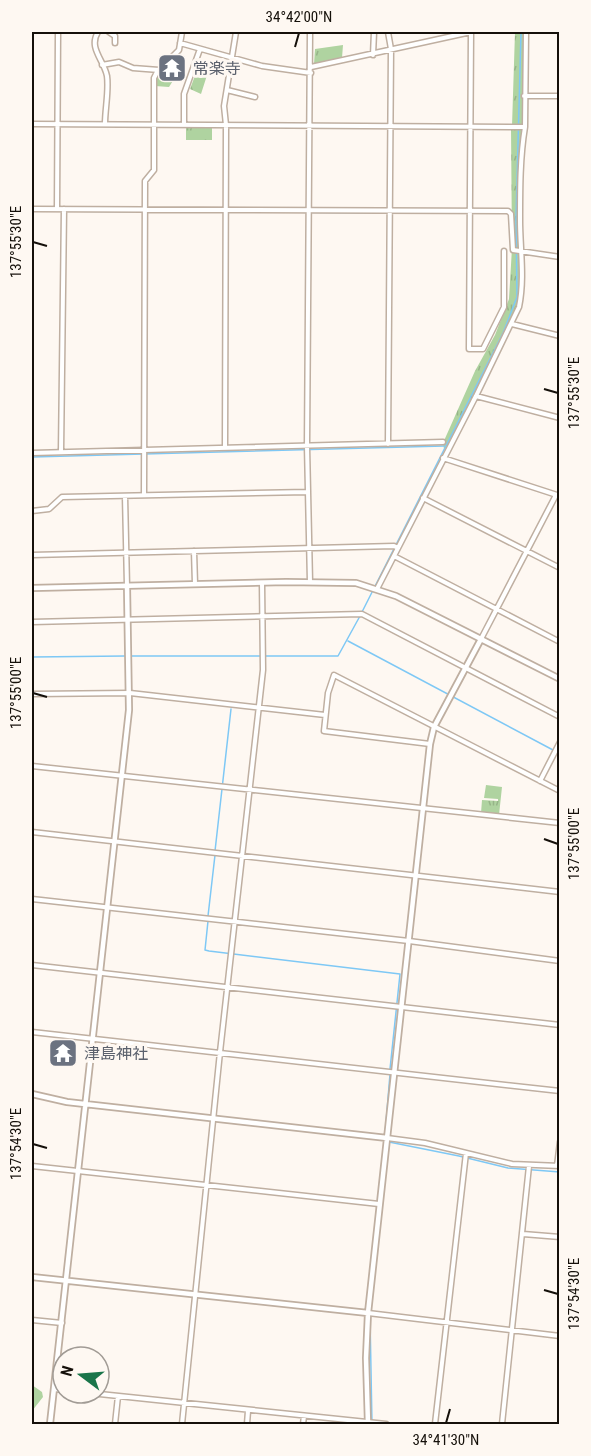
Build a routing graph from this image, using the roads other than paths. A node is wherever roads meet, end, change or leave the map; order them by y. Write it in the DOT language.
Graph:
graph roads {
  1 [pos="58,32"];
  2 [pos="98,32"];
  3 [pos="109,32"];
  4 [pos="182,32"];
  5 [pos="236,32"];
  6 [pos="310,32"];
  7 [pos="374,32"];
  8 [pos="388,32"];
  9 [pos="471,32"];
  10 [pos="526,32"];
  11 [pos="115,43"];
  12 [pos="180,43"];
  13 [pos="201,49"];
  14 [pos="391,51"];
  15 [pos="373,55"];
  16 [pos="232,58"];
  17 [pos="102,65"];
  18 [pos="159,70"];
  19 [pos="311,70"];
  20 [pos="227,90"];
  21 [pos="524,96"];
  22 [pos="560,96"];
  23 [pos="255,97"];
  24 [pos="32,124"];
  25 [pos="57,124"];
  26 [pos="105,124"];
  27 [pos="154,125"];
  28 [pos="184,125"];
  29 [pos="226,125"];
  30 [pos="309,125"];
  31 [pos="390,126"];
  32 [pos="471,126"];
  33 [pos="524,127"];
  34 [pos="32,208"];
  35 [pos="57,209"];
  36 [pos="64,209"];
  37 [pos="145,209"];
  38 [pos="226,210"];
  39 [pos="309,210"];
  40 [pos="390,210"];
  41 [pos="470,211"];
  42 [pos="512,220"];
  43 [pos="520,220"];
  44 [pos="504,250"];
  45 [pos="521,252"];
  46 [pos="560,257"];
  47 [pos="512,324"];
  48 [pos="560,336"];
  49 [pos="476,396"];
  50 [pos="560,417"];
  51 [pos="443,442"];
  52 [pos="388,444"];
  53 [pos="307,446"];
  54 [pos="225,448"];
  55 [pos="143,450"];
  56 [pos="61,452"];
  57 [pos="32,453"];
  58 [pos="443,458"];
  59 [pos="308,492"];
  60 [pos="144,495"];
  61 [pos="125,496"];
  62 [pos="558,496"];
  63 [pos="423,498"];
  64 [pos="32,511"];
  65 [pos="309,548"];
  66 [pos="398,548"];
  67 [pos="194,551"];
  68 [pos="527,551"];
  69 [pos="126,553"];
  70 [pos="32,555"];
  71 [pos="393,556"];
  72 [pos="560,568"];
  73 [pos="310,582"];
  74 [pos="262,583"];
  75 [pos="195,584"];
  76 [pos="127,586"];
  77 [pos="32,588"];
  78 [pos="377,589"];
  79 [pos="496,609"];
  80 [pos="262,616"];
  81 [pos="128,619"];
  82 [pos="32,622"];
  83 [pos="481,639"];
  84 [pos="560,642"];
  85 [pos="466,669"];
  86 [pos="560,680"];
  87 [pos="130,693"];
  88 [pos="32,694"];
  89 [pos="259,709"];
  90 [pos="325,715"];
  91 [pos="560,717"];
  92 [pos="434,727"];
  93 [pos="560,742"];
  94 [pos="430,744"];
  95 [pos="32,766"];
  96 [pos="122,775"];
  97 [pos="540,781"];
  98 [pos="250,790"];
  99 [pos="560,791"];
  100 [pos="423,809"];
  101 [pos="560,824"];
  102 [pos="32,832"];
  103 [pos="115,842"];
  104 [pos="242,856"];
  105 [pos="415,875"];
  106 [pos="560,892"];
  107 [pos="32,899"];
  108 [pos="108,907"];
  109 [pos="235,922"];
  110 [pos="409,941"];
  111 [pos="560,961"];
  112 [pos="32,965"];
  113 [pos="101,973"];
  114 [pos="227,987"];
  115 [pos="401,1006"];
  116 [pos="560,1025"];
  117 [pos="32,1032"];
  118 [pos="94,1039"];
  119 [pos="220,1052"];
  120 [pos="394,1072"];
  121 [pos="560,1090"];
  122 [pos="32,1094"];
  123 [pos="85,1105"];
  124 [pos="214,1119"];
  125 [pos="387,1138"];
  126 [pos="560,1142"];
  127 [pos="466,1153"];
  128 [pos="32,1166"];
  129 [pos="529,1166"];
  130 [pos="558,1166"];
  131 [pos="78,1171"];
  132 [pos="207,1185"];
  133 [pos="379,1204"];
  134 [pos="523,1233"];
  135 [pos="560,1237"];
  136 [pos="32,1277"];
  137 [pos="67,1280"];
  138 [pos="194,1295"];
  139 [pos="368,1313"];
  140 [pos="32,1320"];
  141 [pos="446,1322"];
  142 [pos="62,1323"];
  143 [pos="512,1330"];
  144 [pos="560,1336"];
  145 [pos="59,1345"];
  146 [pos="111,1395"];
  147 [pos="118,1396"];
  148 [pos="184,1404"];
  149 [pos="52,1405"];
  150 [pos="248,1411"];
  151 [pos="304,1416"];
  152 [pos="368,1423"];
  153 [pos="50,1425"];
  154 [pos="115,1425"];
  155 [pos="182,1425"];
  156 [pos="247,1425"];
  157 [pos="303,1425"];
  158 [pos="386,1425"];
  159 [pos="435,1425"];
  160 [pos="502,1425"];
  1 -- 25 [label="street"];
  2 -- 17 [label="street"];
  3 -- 11 [label="street"];
  4 -- 12 [label="street"];
  5 -- 16 [label="street"];
  6 -- 19 [label="street"];
  7 -- 15 [label="street"];
  8 -- 14 [label="street"];
  9 -- 14 [label="street"];
  9 -- 32 [label="street"];
  10 -- 21 [label="street"];
  12 -- 13 [label="street"];
  12 -- 18 [label="street"];
  13 -- 16 [label="street"];
  13 -- 28 [label="street"];
  14 -- 15 [label="street"];
  14 -- 31 [label="street"];
  15 -- 19 [label="street"];
  16 -- 19 [label="street"];
  16 -- 20 [label="street"];
  17 -- 18 [label="street"];
  17 -- 26 [label="street"];
  18 -- 27 [label="street"];
  19 -- 30 [label="street"];
  20 -- 23 [label="street"];
  20 -- 29 [label="street"];
  21 -- 22 [label="street"];
  21 -- 33 [label="street"];
  24 -- 25 [label="street"];
  25 -- 26 [label="street"];
  25 -- 35 [label="street"];
  26 -- 27 [label="street"];
  27 -- 28 [label="street"];
  27 -- 37 [label="street"];
  28 -- 29 [label="street"];
  29 -- 30 [label="street"];
  29 -- 38 [label="street"];
  30 -- 31 [label="street"];
  30 -- 39 [label="street"];
  31 -- 32 [label="street"];
  31 -- 40 [label="street"];
  32 -- 33 [label="street"];
  32 -- 41 [label="street"];
  33 -- 43 [label="street"];
  34 -- 35 [label="street"];
  35 -- 36 [label="street"];
  36 -- 37 [label="street"];
  36 -- 56 [label="street"];
  37 -- 38 [label="street"];
  37 -- 55 [label="street"];
  38 -- 39 [label="street"];
  38 -- 54 [label="street"];
  39 -- 40 [label="street"];
  39 -- 53 [label="street"];
  40 -- 41 [label="street"];
  40 -- 52 [label="street"];
  41 -- 42 [label="street"];
  41 -- 44 [label="street"];
  42 -- 43 [label="street"];
  42 -- 45 [label="street"];
  43 -- 45 [label="street"];
  45 -- 46 [label="street"];
  45 -- 47 [label="street"];
  47 -- 48 [label="street"];
  47 -- 49 [label="street"];
  49 -- 50 [label="street"];
  49 -- 58 [label="street"];
  51 -- 52 [label="street"];
  52 -- 53 [label="street"];
  53 -- 54 [label="street"];
  53 -- 59 [label="street"];
  54 -- 55 [label="street"];
  55 -- 56 [label="street"];
  55 -- 60 [label="street"];
  56 -- 57 [label="street"];
  58 -- 62 [label="street"];
  58 -- 63 [label="street"];
  59 -- 60 [label="street"];
  59 -- 65 [label="street"];
  60 -- 61 [label="street"];
  61 -- 64 [label="street"];
  61 -- 69 [label="street"];
  62 -- 68 [label="street"];
  63 -- 66 [label="street"];
  63 -- 68 [label="street"];
  65 -- 66 [label="street"];
  65 -- 67 [label="street"];
  65 -- 73 [label="street"];
  66 -- 71 [label="street"];
  67 -- 69 [label="street"];
  67 -- 75 [label="street"];
  68 -- 72 [label="street"];
  68 -- 79 [label="street"];
  69 -- 70 [label="street"];
  69 -- 76 [label="street"];
  71 -- 78 [label="street"];
  71 -- 79 [label="street"];
  73 -- 74 [label="street"];
  73 -- 78 [label="street"];
  74 -- 75 [label="street"];
  74 -- 80 [label="street"];
  75 -- 76 [label="street"];
  76 -- 77 [label="street"];
  76 -- 81 [label="street"];
  78 -- 83 [label="street"];
  79 -- 83 [label="street"];
  79 -- 84 [label="street"];
  80 -- 81 [label="street"];
  80 -- 85 [label="street"];
  80 -- 89 [label="street"];
  81 -- 82 [label="street"];
  81 -- 87 [label="street"];
  83 -- 85 [label="street"];
  83 -- 86 [label="street"];
  85 -- 91 [label="street"];
  85 -- 92 [label="street"];
  87 -- 88 [label="street"];
  87 -- 89 [label="street"];
  87 -- 96 [label="street"];
  89 -- 90 [label="street"];
  89 -- 98 [label="street"];
  90 -- 92 [label="street"];
  90 -- 94 [label="street"];
  92 -- 94 [label="street"];
  92 -- 97 [label="street"];
  93 -- 97 [label="street"];
  94 -- 100 [label="street"];
  95 -- 96 [label="street"];
  96 -- 98 [label="street"];
  96 -- 103 [label="street"];
  97 -- 99 [label="street"];
  98 -- 100 [label="street"];
  98 -- 104 [label="street"];
  100 -- 101 [label="street"];
  100 -- 105 [label="street"];
  102 -- 103 [label="street"];
  103 -- 104 [label="street"];
  103 -- 108 [label="street"];
  104 -- 105 [label="street"];
  104 -- 109 [label="street"];
  105 -- 106 [label="street"];
  105 -- 110 [label="street"];
  107 -- 108 [label="street"];
  108 -- 109 [label="street"];
  108 -- 113 [label="street"];
  109 -- 110 [label="street"];
  109 -- 114 [label="street"];
  110 -- 111 [label="street"];
  110 -- 115 [label="street"];
  112 -- 113 [label="street"];
  113 -- 114 [label="street"];
  113 -- 118 [label="street"];
  114 -- 115 [label="street"];
  114 -- 119 [label="street"];
  115 -- 116 [label="street"];
  115 -- 120 [label="street"];
  117 -- 118 [label="street"];
  118 -- 119 [label="street"];
  118 -- 123 [label="street"];
  119 -- 120 [label="street"];
  119 -- 124 [label="street"];
  120 -- 121 [label="street"];
  120 -- 125 [label="street"];
  122 -- 123 [label="street"];
  123 -- 124 [label="street"];
  123 -- 131 [label="street"];
  124 -- 125 [label="street"];
  124 -- 132 [label="street"];
  125 -- 127 [label="street"];
  125 -- 133 [label="street"];
  126 -- 130 [label="street"];
  127 -- 129 [label="street"];
  127 -- 141 [label="street"];
  128 -- 131 [label="street"];
  129 -- 130 [label="street"];
  129 -- 134 [label="street"];
  131 -- 132 [label="street"];
  131 -- 137 [label="street"];
  132 -- 133 [label="street"];
  132 -- 138 [label="street"];
  133 -- 139 [label="street"];
  134 -- 135 [label="street"];
  134 -- 143 [label="street"];
  136 -- 137 [label="street"];
  137 -- 138 [label="street"];
  137 -- 142 [label="street"];
  138 -- 139 [label="street"];
  138 -- 148 [label="street"];
  139 -- 141 [label="street"];
  139 -- 152 [label="street"];
  140 -- 142 [label="street"];
  141 -- 143 [label="street"];
  141 -- 159 [label="street"];
  142 -- 145 [label="street"];
  143 -- 144 [label="street"];
  143 -- 160 [label="street"];
  146 -- 147 [label="street"];
  147 -- 148 [label="street"];
  147 -- 154 [label="street"];
  148 -- 150 [label="street"];
  148 -- 155 [label="street"];
  149 -- 153 [label="street"];
  150 -- 151 [label="street"];
  150 -- 156 [label="street"];
  151 -- 152 [label="street"];
  151 -- 157 [label="street"];
  152 -- 158 [label="street"];
}
